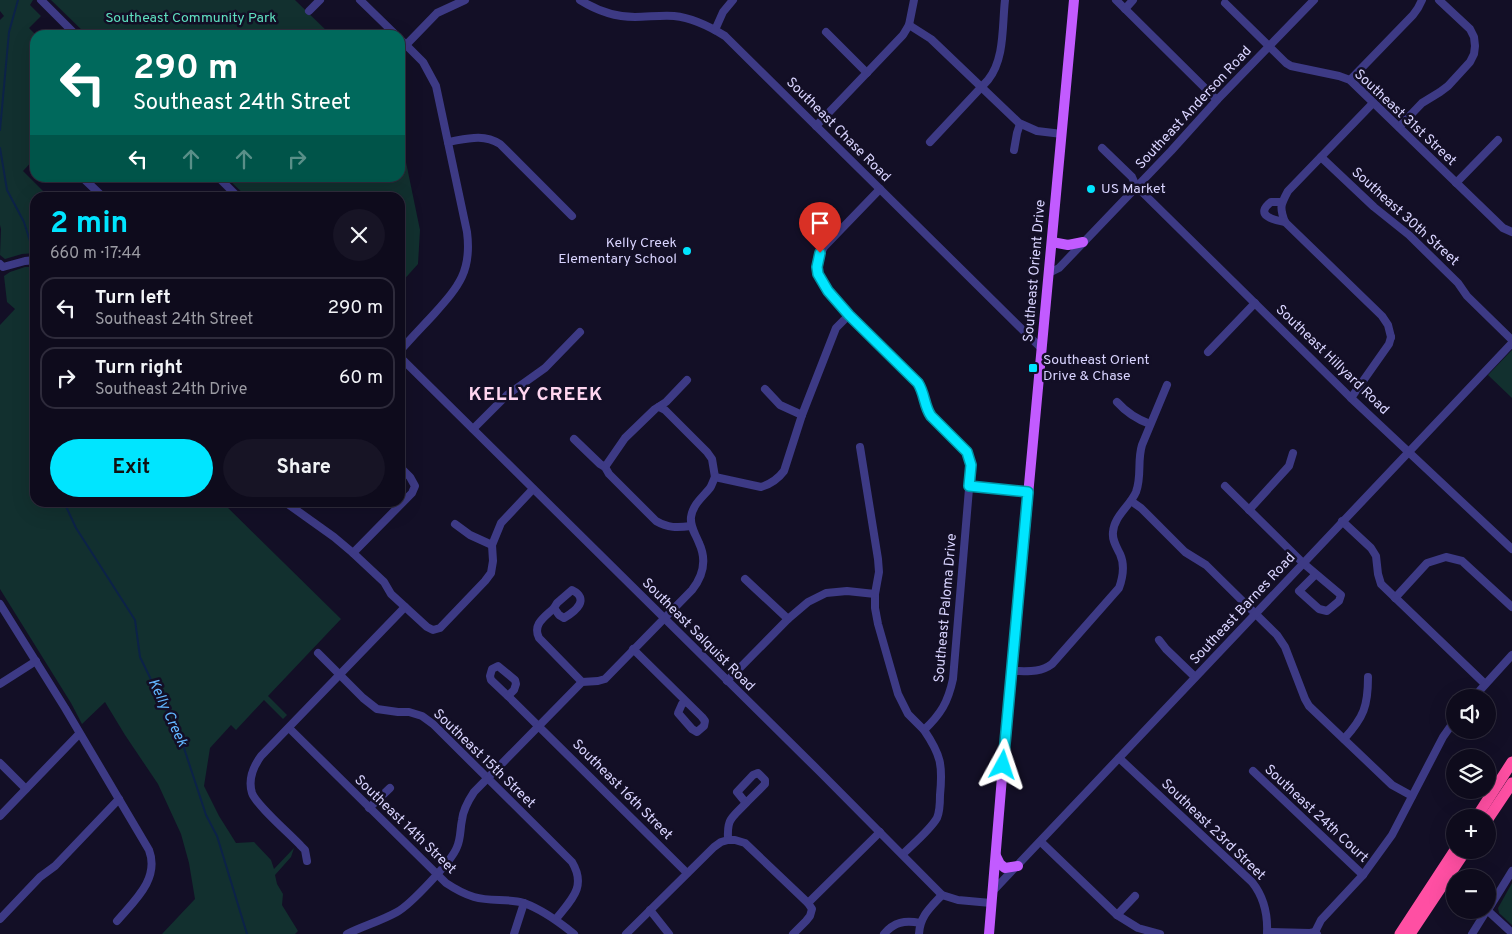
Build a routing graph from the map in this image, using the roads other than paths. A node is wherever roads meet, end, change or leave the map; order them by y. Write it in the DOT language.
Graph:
graph roads {
  1 [pos="41,0"];
  2 [pos="320,0"];
  3 [pos="360,0"];
  4 [pos="464,0"];
  5 [pos="580,0"];
  6 [pos="733,0"];
  7 [pos="914,0"];
  8 [pos="1005,0"];
  9 [pos="1074,0"];
  10 [pos="1116,0"];
  11 [pos="1133,0"];
  12 [pos="1314,0"];
  13 [pos="1422,0"];
  14 [pos="1439,0"];
  15 [pos="1225,3"];
  16 [pos="1125,9"];
  17 [pos="309,11"];
  18 [pos="909,25"];
  19 [pos="71,30"];
  20 [pos="391,30"];
  21 [pos="715,30"];
  22 [pos="826,32"];
  23 [pos="405,40"];
  24 [pos="405,44"];
  25 [pos="1268,47"];
  26 [pos="867,73"];
  27 [pos="1350,80"];
  28 [pos="981,87"];
  29 [pos="1217,100"];
  30 [pos="1373,103"];
  31 [pos="1020,124"];
  32 [pos="816,126"];
  33 [pos="1399,127"];
  34 [pos="1062,134"];
  35 [pos="1498,140"];
  36 [pos="448,142"];
  37 [pos="930,142"];
  38 [pos="1102,148"];
  39 [pos="1014,150"];
  40 [pos="1322,157"];
  41 [pos="87,182"];
  42 [pos="223,182"];
  43 [pos="1456,183"];
  44 [pos="1136,186"];
  45 [pos="880,189"];
  46 [pos="96,192"];
  47 [pos="233,192"];
  48 [pos="1282,206"];
  49 [pos="572,216"];
  50 [pos="1285,222"];
  51 [pos="1512,232"];
  52 [pos="1052,242"];
  53 [pos="1083,242"];
  54 [pos="30,260"];
  55 [pos="1,267"];
  56 [pos="1049,273"];
  57 [pos="1255,303"];
  58 [pos="849,315"];
  59 [pos="580,332"];
  60 [pos="1401,336"];
  61 [pos="1391,337"];
  62 [pos="1512,341"];
  63 [pos="405,346"];
  64 [pos="1042,349"];
  65 [pos="1208,352"];
  66 [pos="405,362"];
  67 [pos="687,380"];
  68 [pos="1167,385"];
  69 [pos="765,389"];
  70 [pos="1351,398"];
  71 [pos="1117,402"];
  72 [pos="659,407"];
  73 [pos="802,415"];
  74 [pos="1150,424"];
  75 [pos="473,429"];
  76 [pos="574,439"];
  77 [pos="860,446"];
  78 [pos="1408,452"];
  79 [pos="1293,453"];
  80 [pos="606,467"];
  81 [pos="405,472"];
  82 [pos="715,477"];
  83 [pos="969,486"];
  84 [pos="1225,486"];
  85 [pos="533,489"];
  86 [pos="1028,492"];
  87 [pos="405,500"];
  88 [pos="1131,501"];
  89 [pos="292,507"];
  90 [pos="398,507"];
  91 [pos="1249,510"];
  92 [pos="1342,521"];
  93 [pos="467,522"];
  94 [pos="455,524"];
  95 [pos="691,526"];
  96 [pos="462,529"];
  97 [pos="492,545"];
  98 [pos="1512,549"];
  99 [pos="352,553"];
  100 [pos="1303,563"];
  101 [pos="1316,574"];
  102 [pos="745,579"];
  103 [pos="1287,580"];
  104 [pos="1299,591"];
  105 [pos="875,594"];
  106 [pos="1395,598"];
  107 [pos="0,604"];
  108 [pos="405,607"];
  109 [pos="1512,607"];
  110 [pos="554,608"];
  111 [pos="1255,614"];
  112 [pos="664,619"];
  113 [pos="788,619"];
  114 [pos="1159,640"];
  115 [pos="633,649"];
  116 [pos="318,653"];
  117 [pos="1512,655"];
  118 [pos="36,661"];
  119 [pos="1012,671"];
  120 [pos="340,674"];
  121 [pos="1368,677"];
  122 [pos="1195,678"];
  123 [pos="582,682"];
  124 [pos="727,682"];
  125 [pos="0,684"];
  126 [pos="1485,684"];
  127 [pos="1481,689"];
  128 [pos="508,696"];
  129 [pos="686,702"];
  130 [pos="538,726"];
  131 [pos="289,728"];
  132 [pos="924,730"];
  133 [pos="79,734"];
  134 [pos="1446,734"];
  135 [pos="1344,739"];
  136 [pos="1119,758"];
  137 [pos="1512,762"];
  138 [pos="0,763"];
  139 [pos="1253,771"];
  140 [pos="488,777"];
  141 [pos="1512,783"];
  142 [pos="390,788"];
  143 [pos="26,789"];
  144 [pos="1412,796"];
  145 [pos="119,799"];
  146 [pos="746,803"];
  147 [pos="369,808"];
  148 [pos="1482,809"];
  149 [pos="1495,809"];
  150 [pos="0,816"];
  151 [pos="880,832"];
  152 [pos="728,840"];
  153 [pos="1041,842"];
  154 [pos="903,854"];
  155 [pos="996,856"];
  156 [pos="1449,859"];
  157 [pos="1460,859"];
  158 [pos="307,861"];
  159 [pos="1018,866"];
  160 [pos="1512,871"];
  161 [pos="687,873"];
  162 [pos="436,875"];
  163 [pos="1363,875"];
  164 [pos="942,895"];
  165 [pos="1135,896"];
  166 [pos="992,897"];
  167 [pos="1496,897"];
  168 [pos="524,903"];
  169 [pos="808,904"];
  170 [pos="650,910"];
  171 [pos="1117,915"];
  172 [pos="1496,918"];
  173 [pos="0,919"];
  174 [pos="556,919"];
  175 [pos="1482,919"];
  176 [pos="117,921"];
  177 [pos="920,923"];
  178 [pos="1267,933"];
  179 [pos="1316,933"];
  180 [pos="1512,933"];
  181 [pos="347,934"];
  182 [pos="514,934"];
  183 [pos="574,934"];
  184 [pos="626,934"];
  185 [pos="669,934"];
  186 [pos="793,934"];
  187 [pos="884,934"];
  188 [pos="919,934"];
  189 [pos="989,934"];
  190 [pos="1160,934"];
  191 [pos="1400,934"];
  192 [pos="1410,934"];
  193 [pos="1472,934"];
  1 -- 19 [label="street"];
  2 -- 17 [label="street"];
  3 -- 20 [label="street"];
  4 -- 23 [label="street"];
  5 -- 21 [label="street, Southeast Chase Road"];
  6 -- 21 [label="street"];
  7 -- 18 [label="street"];
  8 -- 28 [label="street"];
  9 -- 34 [label="main road, Southeast Orient Drive"];
  10 -- 16 [label="street"];
  11 -- 16 [label="street"];
  12 -- 25 [label="street, Southeast Anderson Road"];
  13 -- 27 [label="street"];
  14 -- 33 [label="street"];
  15 -- 25 [label="street, Southeast 31st Street"];
  16 -- 29 [label="street"];
  18 -- 26 [label="street"];
  18 -- 28 [label="street"];
  21 -- 32 [label="street, Southeast Chase Road"];
  22 -- 26 [label="street"];
  24 -- 36 [label="street"];
  25 -- 27 [label="street, Southeast 31st Street"];
  25 -- 29 [label="street, Southeast Anderson Road"];
  26 -- 32 [label="street"];
  27 -- 30 [label="street, Southeast 31st Street"];
  28 -- 31 [label="street"];
  28 -- 37 [label="street"];
  29 -- 44 [label="street, Southeast Anderson Road"];
  30 -- 33 [label="street, Southeast 31st Street"];
  30 -- 40 [label="street"];
  31 -- 34 [label="street"];
  31 -- 39 [label="street"];
  32 -- 45 [label="street, Southeast Chase Road"];
  33 -- 43 [label="street, Southeast 31st Street"];
  34 -- 52 [label="main road, Southeast Orient Drive"];
  35 -- 43 [label="street"];
  36 -- 49 [label="street"];
  36 -- 63 [label="street"];
  38 -- 44 [label="street, Southeast Hillyard Road"];
  40 -- 48 [label="street"];
  40 -- 62 [label="street, Southeast 30th Street"];
  41 -- 46 [label="street"];
  42 -- 47 [label="street"];
  43 -- 51 [label="street, Southeast 31st Street"];
  44 -- 53 [label="street, Southeast Anderson Road"];
  44 -- 57 [label="street, Southeast Hillyard Road"];
  45 -- 58 [label="street"];
  45 -- 64 [label="street, Southeast Chase Road"];
  48 -- 50 [label="street"];
  48 -- 50 [label="street"];
  50 -- 61 [label="street"];
  52 -- 53 [label="main road"];
  52 -- 56 [label="main road, Southeast Orient Drive"];
  53 -- 56 [label="street, Southeast Anderson Road"];
  54 -- 55 [label="street"];
  56 -- 64 [label="main road, Southeast Orient Drive"];
  57 -- 65 [label="street"];
  57 -- 70 [label="street, Southeast Hillyard Road"];
  58 -- 73 [label="street"];
  58 -- 83 [label="street, Southeast Paloma Drive"];
  59 -- 75 [label="street"];
  60 -- 61 [label="street"];
  61 -- 70 [label="street"];
  62 -- 78 [label="street, Southeast Barnes Road"];
  64 -- 86 [label="main road, Southeast Orient Drive"];
  66 -- 75 [label="street, Southeast Salquist Road"];
  67 -- 72 [label="street"];
  68 -- 74 [label="street"];
  69 -- 73 [label="street"];
  70 -- 78 [label="street, Southeast Hillyard Road"];
  71 -- 74 [label="street"];
  72 -- 80 [label="street"];
  72 -- 82 [label="street"];
  73 -- 82 [label="street"];
  74 -- 88 [label="street"];
  75 -- 85 [label="street, Southeast Salquist Road"];
  76 -- 80 [label="street"];
  77 -- 105 [label="street"];
  78 -- 92 [label="street, Southeast Barnes Road"];
  78 -- 98 [label="street, Southeast Hillyard Road"];
  79 -- 91 [label="street"];
  80 -- 95 [label="street"];
  81 -- 87 [label="street"];
  82 -- 95 [label="street"];
  83 -- 86 [label="street"];
  83 -- 132 [label="street, Southeast Paloma Drive"];
  84 -- 91 [label="street"];
  85 -- 97 [label="street"];
  85 -- 112 [label="street, Southeast Salquist Road"];
  86 -- 119 [label="main road, Southeast Orient Drive"];
  88 -- 111 [label="street"];
  88 -- 119 [label="street"];
  89 -- 99 [label="street"];
  90 -- 99 [label="street"];
  91 -- 100 [label="street"];
  92 -- 100 [label="street, Southeast Barnes Road"];
  92 -- 106 [label="street"];
  93 -- 96 [label="street"];
  94 -- 96 [label="street"];
  95 -- 112 [label="street"];
  96 -- 97 [label="street"];
  97 -- 108 [label="street"];
  99 -- 108 [label="street"];
  100 -- 101 [label="street"];
  100 -- 103 [label="street, Southeast Barnes Road"];
  101 -- 104 [label="street"];
  101 -- 104 [label="street"];
  102 -- 113 [label="street"];
  103 -- 104 [label="street"];
  103 -- 111 [label="street, Southeast Barnes Road"];
  105 -- 113 [label="street"];
  105 -- 132 [label="street"];
  106 -- 109 [label="street"];
  106 -- 126 [label="street"];
  107 -- 118 [label="street"];
  108 -- 120 [label="street"];
  110 -- 123 [label="street"];
  111 -- 122 [label="street, Southeast Barnes Road"];
  111 -- 135 [label="street"];
  112 -- 115 [label="street"];
  112 -- 124 [label="street, Southeast Salquist Road"];
  113 -- 124 [label="street"];
  114 -- 122 [label="street"];
  115 -- 123 [label="street"];
  115 -- 129 [label="street"];
  116 -- 120 [label="street, Southeast 15th Street"];
  117 -- 126 [label="street"];
  118 -- 125 [label="street"];
  118 -- 133 [label="street"];
  119 -- 155 [label="main road, Southeast Orient Drive"];
  120 -- 131 [label="street"];
  120 -- 140 [label="street, Southeast 15th Street"];
  121 -- 135 [label="street"];
  122 -- 136 [label="street, Southeast Barnes Road"];
  123 -- 130 [label="street"];
  124 -- 151 [label="street, Southeast Salquist Road"];
  126 -- 127 [label="street"];
  128 -- 130 [label="street, Southeast 16th Street"];
  130 -- 140 [label="street"];
  130 -- 161 [label="street, Southeast 16th Street"];
  131 -- 147 [label="street, Southeast 14th Street"];
  131 -- 158 [label="street"];
  132 -- 154 [label="street"];
  133 -- 143 [label="street"];
  133 -- 145 [label="street"];
  134 -- 144 [label="street"];
  135 -- 144 [label="street"];
  136 -- 153 [label="street, Southeast Barnes Road"];
  136 -- 178 [label="street, Southeast 23rd Street"];
  137 -- 148 [label="highway"];
  138 -- 143 [label="street"];
  139 -- 163 [label="street, Southeast 24th Court"];
  140 -- 162 [label="street"];
  140 -- 174 [label="street, Southeast 15th Street"];
  141 -- 149 [label="highway"];
  142 -- 147 [label="street"];
  143 -- 150 [label="street"];
  144 -- 163 [label="street"];
  145 -- 173 [label="street"];
  145 -- 176 [label="street"];
  146 -- 152 [label="street"];
  147 -- 162 [label="street, Southeast 14th Street"];
  151 -- 154 [label="street, Southeast Salquist Road"];
  151 -- 169 [label="street"];
  152 -- 161 [label="street"];
  152 -- 169 [label="street"];
  153 -- 159 [label="street, Southeast Barnes Road"];
  153 -- 171 [label="street"];
  154 -- 164 [label="street, Southeast Salquist Road"];
  155 -- 159 [label="main road"];
  155 -- 166 [label="main road, Southeast Orient Drive"];
  156 -- 191 [label="highway"];
  157 -- 192 [label="highway"];
  159 -- 166 [label="street, Southeast Barnes Road"];
  160 -- 167 [label="street"];
  161 -- 170 [label="street"];
  162 -- 168 [label="street, Southeast 14th Street"];
  162 -- 181 [label="street"];
  163 -- 179 [label="street"];
  164 -- 166 [label="street"];
  164 -- 177 [label="street"];
  165 -- 171 [label="street"];
  166 -- 189 [label="main road, Southeast Orient Drive"];
  168 -- 174 [label="street, Southeast 14th Street"];
  168 -- 182 [label="street"];
  169 -- 186 [label="street"];
  170 -- 184 [label="street"];
  170 -- 185 [label="street"];
  171 -- 190 [label="street"];
  172 -- 180 [label="street"];
  174 -- 183 [label="street, Southeast 14th Street"];
  175 -- 193 [label="street"];
  177 -- 187 [label="street"];
  177 -- 188 [label="street"];
  178 -- 179 [label="street"];
}
